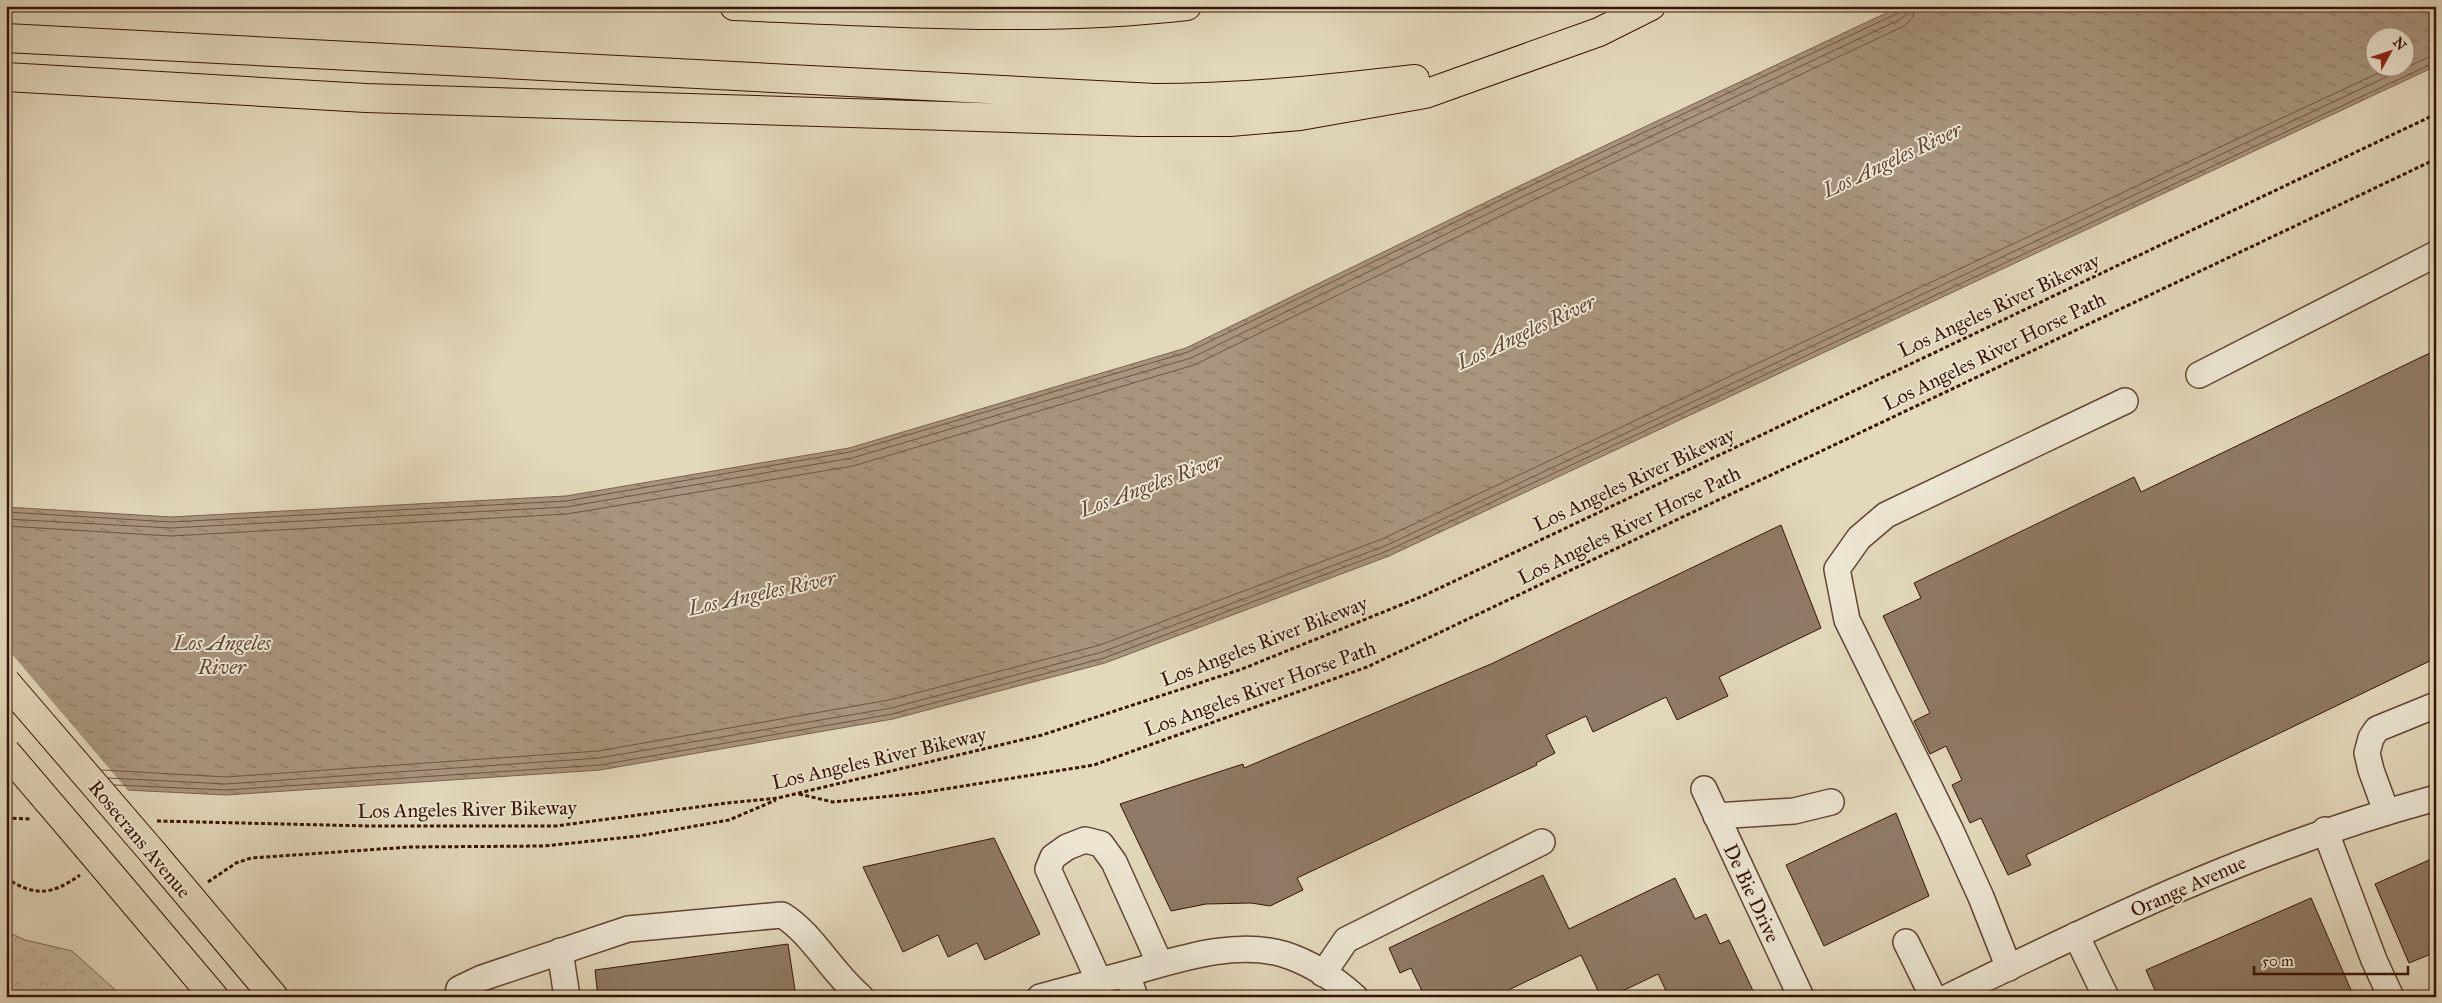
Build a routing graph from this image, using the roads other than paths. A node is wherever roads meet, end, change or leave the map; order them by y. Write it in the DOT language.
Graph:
graph roads {
  1 [pos="734,6"];
  2 [pos="1187,6"];
  3 [pos="1651,6"];
  4 [pos="6,38"];
  5 [pos="1487,71"];
  6 [pos="6,77"];
  7 [pos="2436,254"];
  8 [pos="2200,375"];
  9 [pos="2125,401"];
  10 [pos="6,682"];
  11 [pos="2436,705"];
  12 [pos="6,752"];
  13 [pos="1704,790"];
  14 [pos="2436,798"];
  15 [pos="1831,802"];
  16 [pos="2386,811"];
  17 [pos="1716,816"];
  18 [pos="2325,830"];
  19 [pos="1542,842"];
  20 [pos="2076,935"];
  21 [pos="1906,942"];
  22 [pos="560,951"];
  23 [pos="1160,964"];
  24 [pos="2009,968"];
  25 [pos="1127,974"];
  26 [pos="1323,974"];
  27 [pos="1100,981"];
  28 [pos="1947,996"];
  29 [pos="214,997"];
  30 [pos="274,997"];
  31 [pos="457,997"];
  32 [pos="567,997"];
  33 [pos="861,997"];
  34 [pos="1040,997"];
  35 [pos="1135,997"];
  36 [pos="1355,997"];
  37 [pos="1801,997"];
  38 [pos="2106,997"];
  39 [pos="2391,997"];
  1 -- 2 [label="main road"];
  3 -- 5 [label="main road"];
  4 -- 5 [label="main road"];
  5 -- 6 [label="main road"];
  7 -- 8 [label="street"];
  9 -- 24 [label="street"];
  10 -- 30 [label="main road, Rosecrans Avenue, bridge"];
  11 -- 16 [label="street"];
  12 -- 29 [label="main road, bridge"];
  13 -- 17 [label="street, De Bie Drive"];
  14 -- 16 [label="street, Orange Avenue"];
  15 -- 17 [label="street"];
  16 -- 18 [label="street, Orange Avenue"];
  17 -- 37 [label="street, De Bie Drive"];
  18 -- 20 [label="street, Orange Avenue"];
  18 -- 39 [label="street"];
  19 -- 26 [label="street"];
  20 -- 24 [label="street, Orange Avenue"];
  20 -- 38 [label="street"];
  21 -- 28 [label="street"];
  22 -- 31 [label="street"];
  22 -- 32 [label="street"];
  22 -- 33 [label="street"];
  23 -- 25 [label="street"];
  23 -- 26 [label="street"];
  23 -- 27 [label="street"];
  24 -- 28 [label="street, Orange Avenue"];
  25 -- 27 [label="street"];
  25 -- 35 [label="street"];
  26 -- 36 [label="street"];
  27 -- 34 [label="street"];
}
